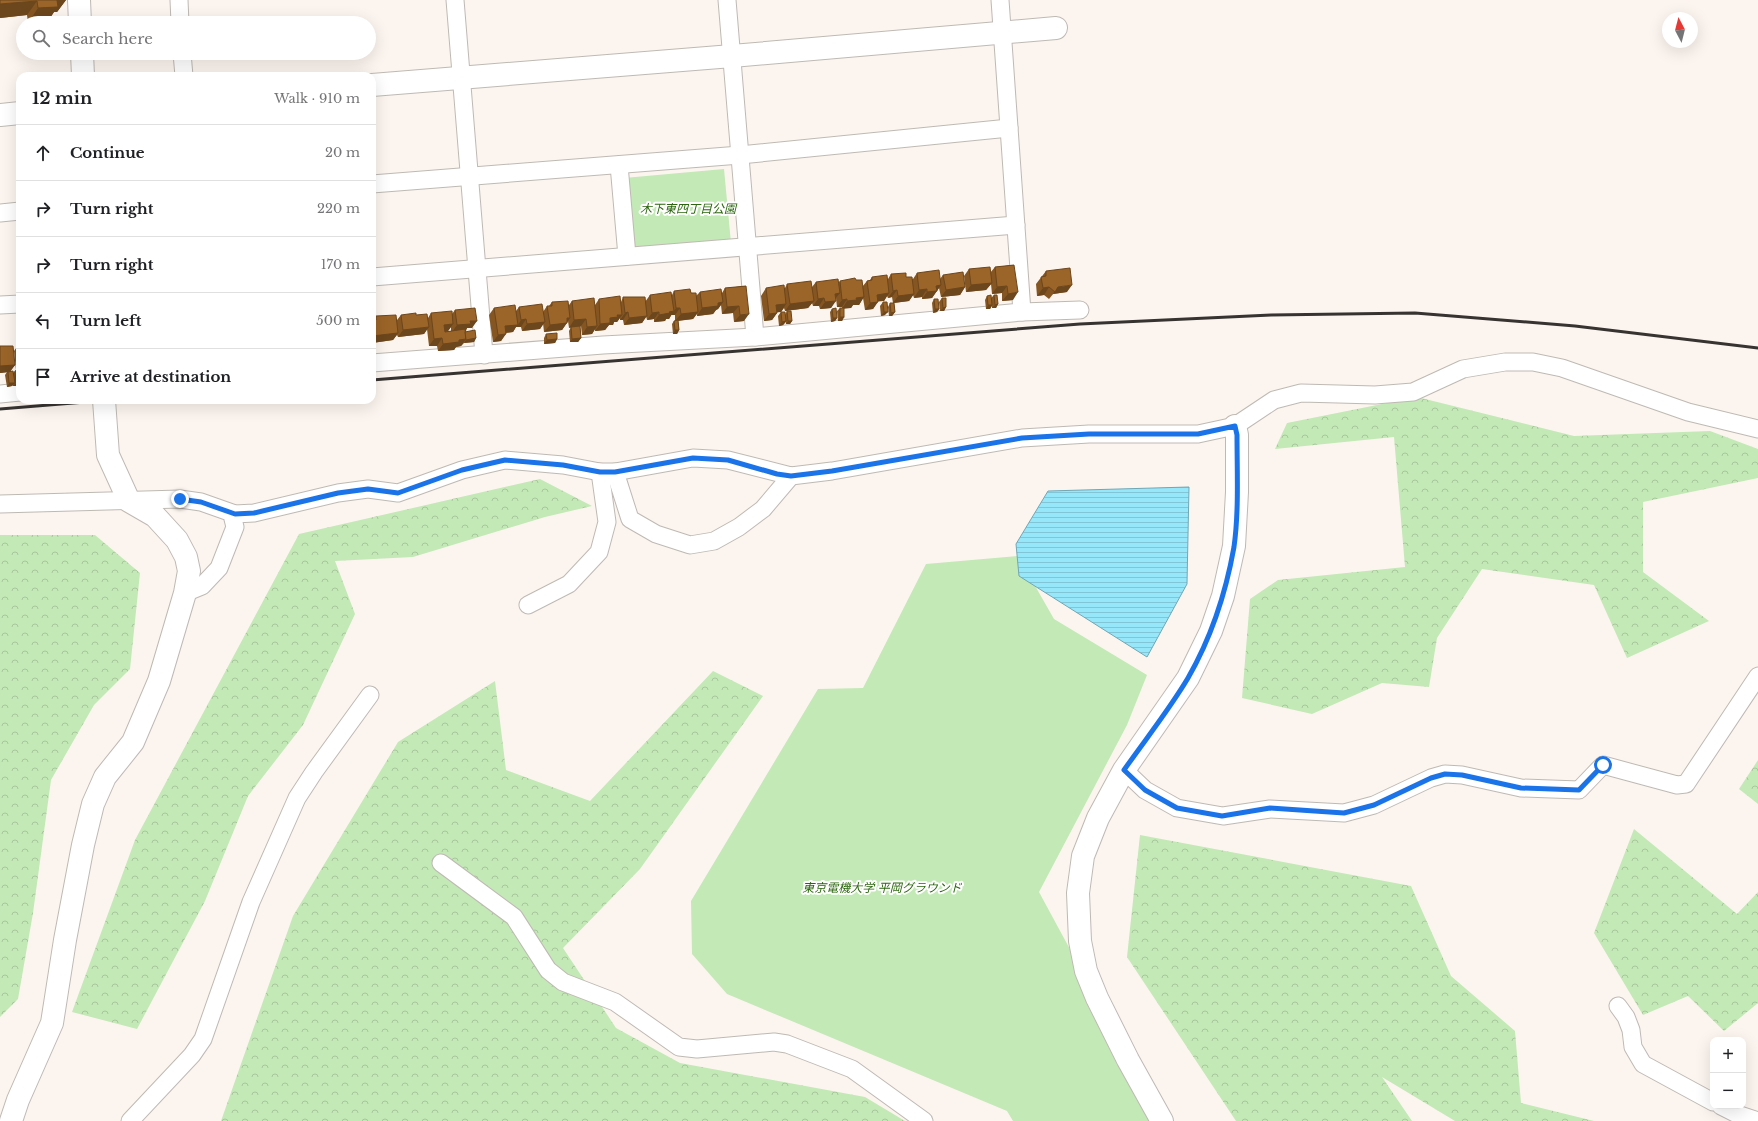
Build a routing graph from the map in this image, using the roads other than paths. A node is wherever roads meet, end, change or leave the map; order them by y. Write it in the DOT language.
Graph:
graph roads {
  1 [pos="79,0"];
  2 [pos="179,0"];
  3 [pos="455,0"];
  4 [pos="727,0"];
  5 [pos="1000,0"];
  6 [pos="80,16"];
  7 [pos="180,16"];
  8 [pos="1056,28"];
  9 [pos="1002,33"];
  10 [pos="732,56"];
  11 [pos="82,60"];
  12 [pos="183,60"];
  13 [pos="83,72"];
  14 [pos="184,72"];
  15 [pos="461,77"];
  16 [pos="376,84"];
  17 [pos="16,113"];
  18 [pos="0,114"];
  19 [pos="1009,128"];
  20 [pos="740,155"];
  21 [pos="619,165"];
  22 [pos="470,176"];
  23 [pos="376,184"];
  24 [pos="16,211"];
  25 [pos="0,212"];
  26 [pos="1016,225"];
  27 [pos="747,246"];
  28 [pos="627,256"];
  29 [pos="477,268"];
  30 [pos="376,277"];
  31 [pos="16,304"];
  32 [pos="0,305"];
  33 [pos="1080,310"];
  34 [pos="1022,312"];
  35 [pos="755,336"];
  36 [pos="484,355"];
  37 [pos="376,363"];
  38 [pos="16,392"];
  39 [pos="0,394"];
  40 [pos="104,404"];
  41 [pos="1235,426"];
  42 [pos="1758,428"];
  43 [pos="608,472"];
  44 [pos="791,476"];
  45 [pos="129,501"];
  46 [pos="0,504"];
  47 [pos="235,514"];
  48 [pos="185,593"];
  49 [pos="528,604"];
  50 [pos="1758,676"];
  51 [pos="370,695"];
  52 [pos="1124,770"];
  53 [pos="441,863"];
  54 [pos="1618,1006"];
  55 [pos="1710,1100"];
  56 [pos="1727,1109"];
  57 [pos="11,1121"];
  58 [pos="130,1121"];
  59 [pos="924,1121"];
  60 [pos="1162,1121"];
  61 [pos="1758,1121"];
  1 -- 6 [label="street"];
  2 -- 7 [label="street"];
  3 -- 15 [label="street"];
  4 -- 10 [label="street"];
  5 -- 9 [label="street"];
  8 -- 9 [label="street"];
  9 -- 10 [label="street"];
  9 -- 19 [label="street"];
  10 -- 15 [label="street"];
  10 -- 20 [label="street"];
  11 -- 13 [label="street"];
  12 -- 14 [label="street"];
  15 -- 16 [label="street"];
  15 -- 22 [label="street"];
  17 -- 18 [label="street"];
  19 -- 20 [label="street"];
  19 -- 26 [label="street"];
  20 -- 21 [label="street"];
  20 -- 27 [label="street"];
  21 -- 22 [label="street"];
  21 -- 28 [label="street"];
  22 -- 23 [label="street"];
  22 -- 29 [label="street"];
  24 -- 25 [label="street"];
  26 -- 27 [label="street"];
  26 -- 34 [label="street"];
  27 -- 28 [label="street"];
  27 -- 35 [label="street"];
  28 -- 29 [label="street"];
  29 -- 30 [label="street"];
  29 -- 36 [label="street"];
  31 -- 32 [label="street"];
  33 -- 34 [label="street"];
  34 -- 35 [label="street"];
  35 -- 36 [label="street"];
  36 -- 37 [label="street"];
  38 -- 39 [label="street"];
  40 -- 45 [label="street"];
  41 -- 42 [label="street"];
  41 -- 44 [label="street"];
  41 -- 52 [label="street"];
  43 -- 44 [label="street"];
  43 -- 44 [label="street"];
  43 -- 47 [label="street"];
  43 -- 49 [label="street"];
  45 -- 46 [label="street"];
  45 -- 47 [label="street"];
  45 -- 48 [label="street"];
  47 -- 48 [label="street"];
  48 -- 57 [label="street"];
  50 -- 52 [label="street"];
  51 -- 58 [label="street"];
  52 -- 60 [label="street"];
  53 -- 59 [label="street"];
  54 -- 55 [label="street"];
  56 -- 61 [label="street"];
}
